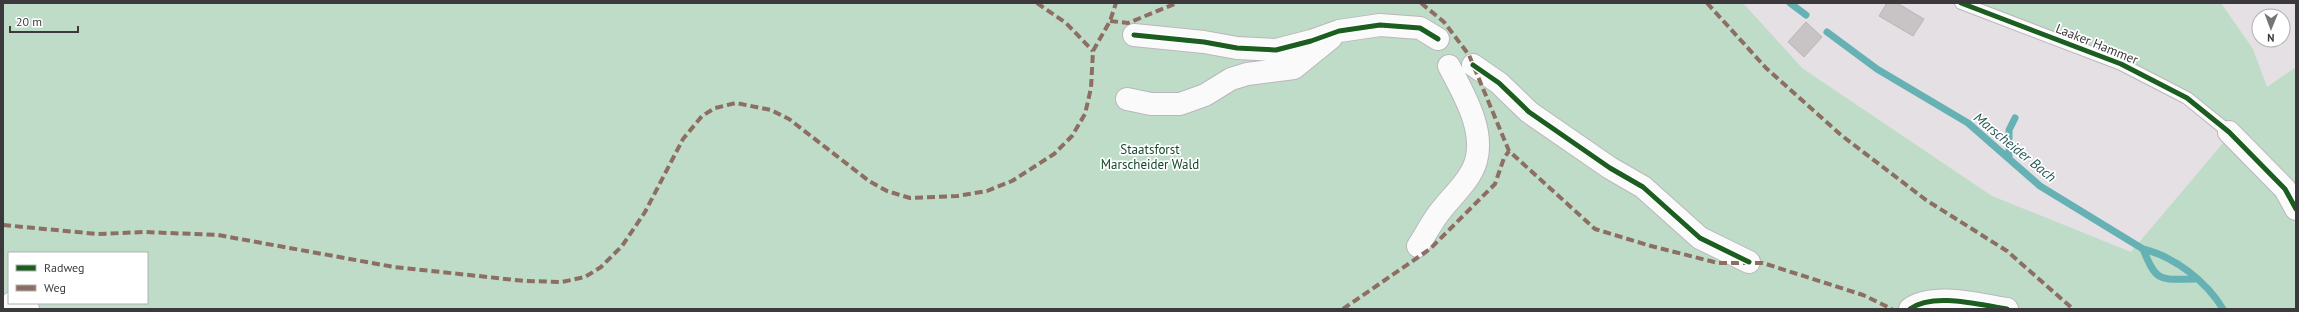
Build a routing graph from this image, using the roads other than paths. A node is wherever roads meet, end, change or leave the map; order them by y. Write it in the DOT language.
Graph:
graph roads {
  1 [pos="1961,3"];
  2 [pos="1339,30"];
  3 [pos="1134,35"];
  4 [pos="1438,39"];
  5 [pos="1473,65"];
  6 [pos="1449,66"];
  7 [pos="1127,99"];
  8 [pos="2229,132"];
  9 [pos="2296,209"];
  10 [pos="1418,246"];
  11 [pos="1749,262"];
  12 [pos="15,304"];
  13 [pos="28,309"];
  14 [pos="1910,309"];
  15 [pos="2007,309"];
  1 -- 8 [label="lane, Laaker Hammer"];
  2 -- 3 [label="street"];
  2 -- 4 [label="street"];
  2 -- 7 [label="street"];
  5 -- 11 [label="street"];
  6 -- 10 [label="street"];
  8 -- 9 [label="street, Laaker Hammer"];
  12 -- 13 [label="street"];
  14 -- 15 [label="street"];
}
